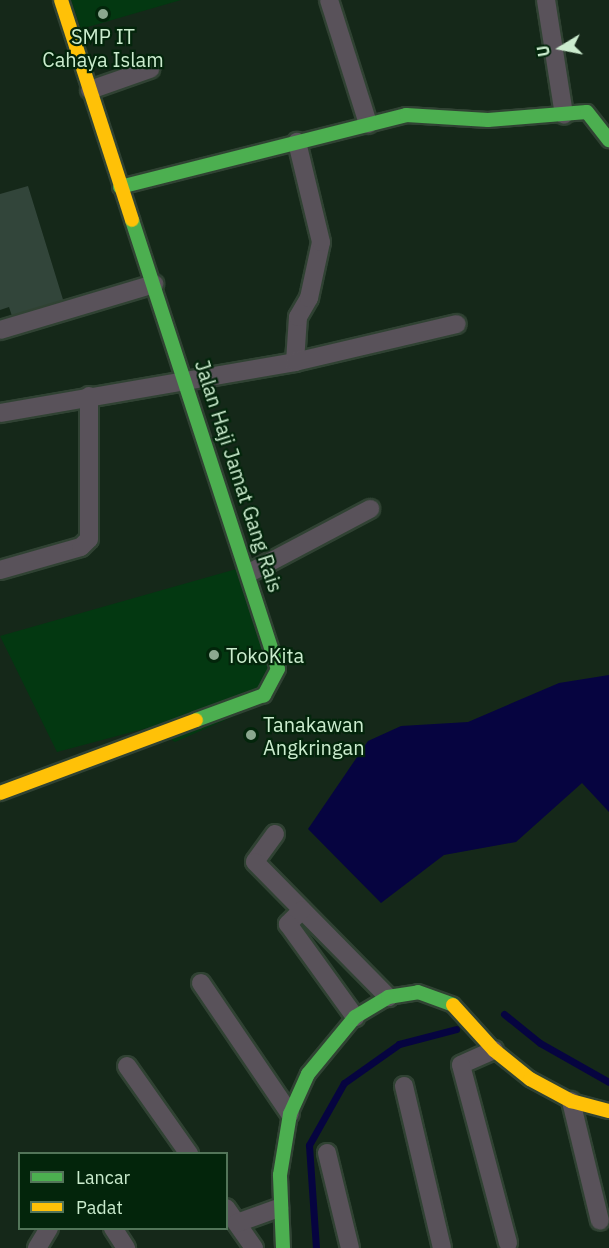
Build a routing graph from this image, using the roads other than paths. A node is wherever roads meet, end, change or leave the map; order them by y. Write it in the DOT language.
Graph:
graph roads {
  1 [pos="61,0"];
  2 [pos="546,0"];
  3 [pos="331,1"];
  4 [pos="150,69"];
  5 [pos="90,90"];
  6 [pos="564,115"];
  7 [pos="368,124"];
  8 [pos="608,134"];
  9 [pos="297,142"];
  10 [pos="120,188"];
  11 [pos="154,284"];
  12 [pos="457,324"];
  13 [pos="0,330"];
  14 [pos="295,362"];
  15 [pos="185,378"];
  16 [pos="89,396"];
  17 [pos="0,413"];
  18 [pos="370,509"];
  19 [pos="0,570"];
  20 [pos="250,572"];
  21 [pos="0,793"];
  22 [pos="275,834"];
  23 [pos="302,910"];
  24 [pos="201,983"];
  25 [pos="388,997"];
  26 [pos="355,1017"];
  27 [pos="495,1050"];
  28 [pos="127,1066"];
  29 [pos="404,1086"];
  30 [pos="571,1101"];
  31 [pos="609,1111"];
  32 [pos="290,1114"];
  33 [pos="188,1152"];
  34 [pos="327,1153"];
  35 [pos="279,1208"];
  36 [pos="232,1215"];
  37 [pos="600,1221"];
  38 [pos="48,1230"];
  39 [pos="114,1230"];
  40 [pos="508,1244"];
  41 [pos="38,1248"];
  42 [pos="126,1248"];
  43 [pos="254,1248"];
  44 [pos="283,1248"];
  45 [pos="350,1248"];
  46 [pos="442,1248"];
  1 -- 5 [label="street, Jalan Haji Jamat Gang Rais"];
  2 -- 6 [label="street"];
  3 -- 7 [label="street"];
  4 -- 5 [label="street"];
  5 -- 10 [label="street, Jalan Haji Jamat Gang Rais"];
  6 -- 7 [label="street"];
  6 -- 8 [label="street"];
  7 -- 9 [label="street"];
  9 -- 10 [label="street"];
  9 -- 14 [label="street"];
  10 -- 11 [label="street, Jalan Haji Jamat Gang Rais"];
  11 -- 13 [label="street"];
  11 -- 15 [label="street, Jalan Haji Jamat Gang Rais"];
  12 -- 14 [label="street"];
  14 -- 15 [label="street"];
  15 -- 16 [label="street"];
  15 -- 20 [label="street, Jalan Haji Jamat Gang Rais"];
  16 -- 17 [label="street"];
  16 -- 19 [label="street"];
  18 -- 20 [label="street"];
  20 -- 21 [label="street, Jalan Haji Jamat Gang Rais"];
  22 -- 23 [label="street"];
  23 -- 25 [label="street"];
  23 -- 26 [label="street"];
  24 -- 32 [label="street"];
  25 -- 26 [label="street"];
  25 -- 27 [label="street"];
  26 -- 32 [label="street"];
  27 -- 30 [label="street"];
  27 -- 40 [label="street"];
  28 -- 33 [label="street"];
  29 -- 46 [label="street"];
  30 -- 31 [label="street"];
  30 -- 37 [label="street"];
  32 -- 35 [label="street"];
  34 -- 45 [label="street"];
  35 -- 36 [label="street"];
  35 -- 44 [label="street"];
  36 -- 43 [label="street"];
  38 -- 41 [label="street"];
  39 -- 42 [label="street"];
}
